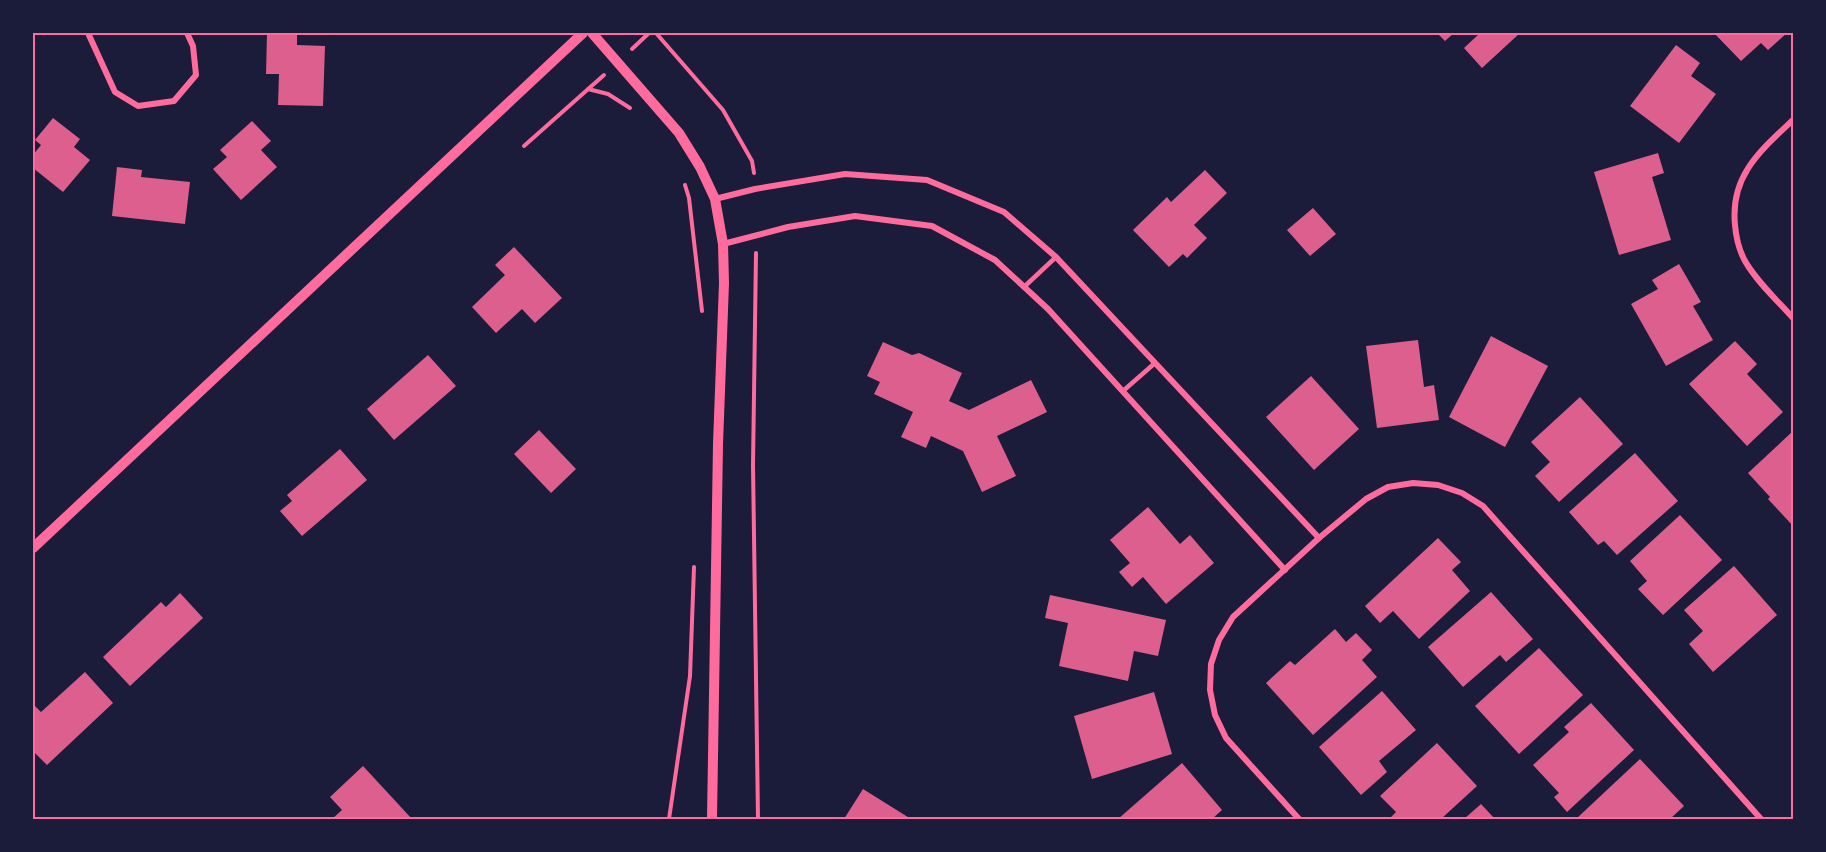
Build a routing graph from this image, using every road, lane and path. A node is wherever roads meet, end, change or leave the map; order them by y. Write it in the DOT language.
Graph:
graph roads {
  1 [pos="88,33"];
  2 [pos="187,33"];
  3 [pos="583,33"];
  4 [pos="592,33"];
  5 [pos="649,33"];
  6 [pos="656,33"];
  7 [pos="618,62"];
  8 [pos="588,89"];
  9 [pos="636,111"];
  10 [pos="1793,120"];
  11 [pos="524,146"];
  12 [pos="684,179"];
  13 [pos="755,189"];
  14 [pos="715,199"];
  15 [pos="756,235"];
  16 [pos="723,244"];
  17 [pos="1056,257"];
  18 [pos="1024,287"];
  19 [pos="702,316"];
  20 [pos="1793,318"];
  21 [pos="1155,363"];
  22 [pos="1122,391"];
  23 [pos="1319,538"];
  24 [pos="33,548"];
  25 [pos="695,559"];
  26 [pos="1285,570"];
  27 [pos="669,819"];
  28 [pos="712,819"];
  29 [pos="758,819"];
  30 [pos="1299,819"];
  31 [pos="1761,819"];
  1 -- 2 [label="street"];
  3 -- 24 [label="street"];
  4 -- 7 [label="street"];
  5 -- 7 [label="path"];
  6 -- 13 [label="path"];
  7 -- 8 [label="path"];
  7 -- 14 [label="street"];
  8 -- 9 [label="path"];
  8 -- 11 [label="path"];
  10 -- 20 [label="street"];
  12 -- 19 [label="path"];
  13 -- 14 [label="street"];
  13 -- 17 [label="street"];
  14 -- 16 [label="street"];
  15 -- 16 [label="street"];
  15 -- 18 [label="street"];
  15 -- 29 [label="path"];
  16 -- 28 [label="street"];
  17 -- 18 [label="lane"];
  17 -- 21 [label="street"];
  18 -- 22 [label="street"];
  21 -- 22 [label="lane"];
  21 -- 23 [label="street"];
  22 -- 26 [label="street"];
  23 -- 26 [label="street"];
  23 -- 31 [label="street"];
  25 -- 27 [label="path"];
  26 -- 30 [label="street"];
}
